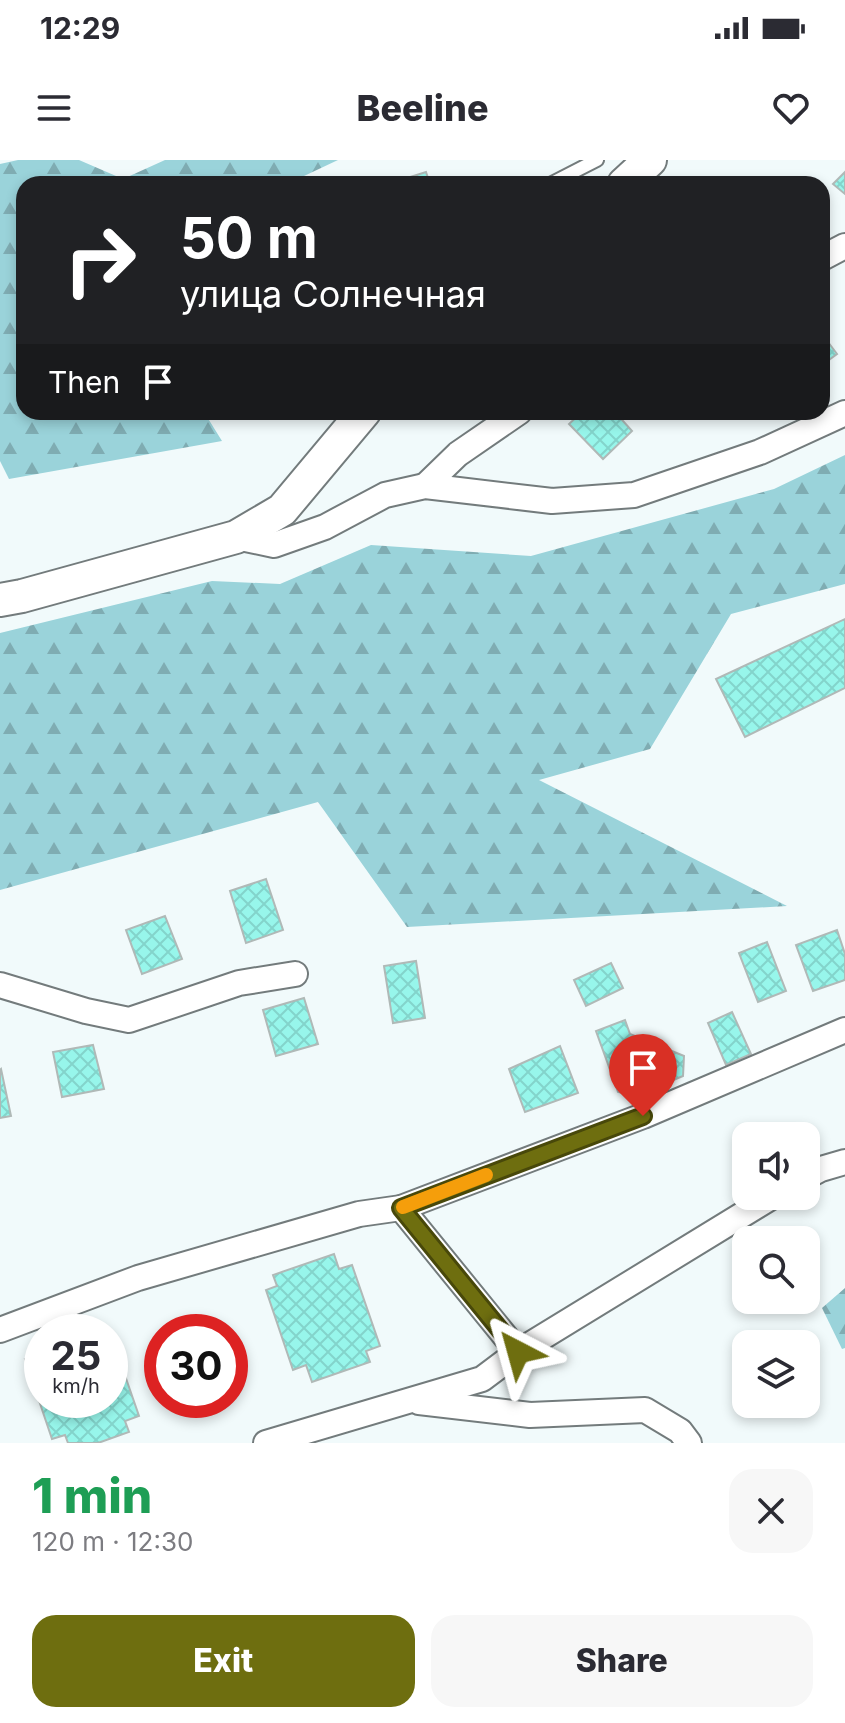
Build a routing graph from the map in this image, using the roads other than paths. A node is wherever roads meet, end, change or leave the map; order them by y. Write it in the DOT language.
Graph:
graph roads {
  1 [pos="597,160"];
  2 [pos="650,160"];
  3 [pos="566,176"];
  4 [pos="633,176"];
  5 [pos="357,420"];
  6 [pos="507,420"];
  7 [pos="830,420"];
  8 [pos="425,486"];
  9 [pos="236,537"];
  10 [pos="0,600"];
  11 [pos="295,974"];
  12 [pos="0,985"];
  13 [pos="845,1030"];
  14 [pos="845,1162"];
  15 [pos="820,1170"];
  16 [pos="401,1208"];
  17 [pos="750,1210"];
  18 [pos="0,1330"];
  19 [pos="518,1352"];
  20 [pos="408,1401"];
  21 [pos="266,1443"];
  22 [pos="689,1443"];
  1 -- 3 [label="lane"];
  2 -- 4 [label="street"];
  5 -- 9 [label="street"];
  6 -- 8 [label="street"];
  7 -- 8 [label="street"];
  8 -- 9 [label="street"];
  9 -- 10 [label="street"];
  11 -- 12 [label="street"];
  13 -- 16 [label="street"];
  14 -- 15 [label="street"];
  16 -- 18 [label="street"];
  16 -- 19 [label="street"];
  17 -- 19 [label="street"];
  19 -- 20 [label="street"];
  20 -- 21 [label="street"];
  20 -- 22 [label="street"];
}
